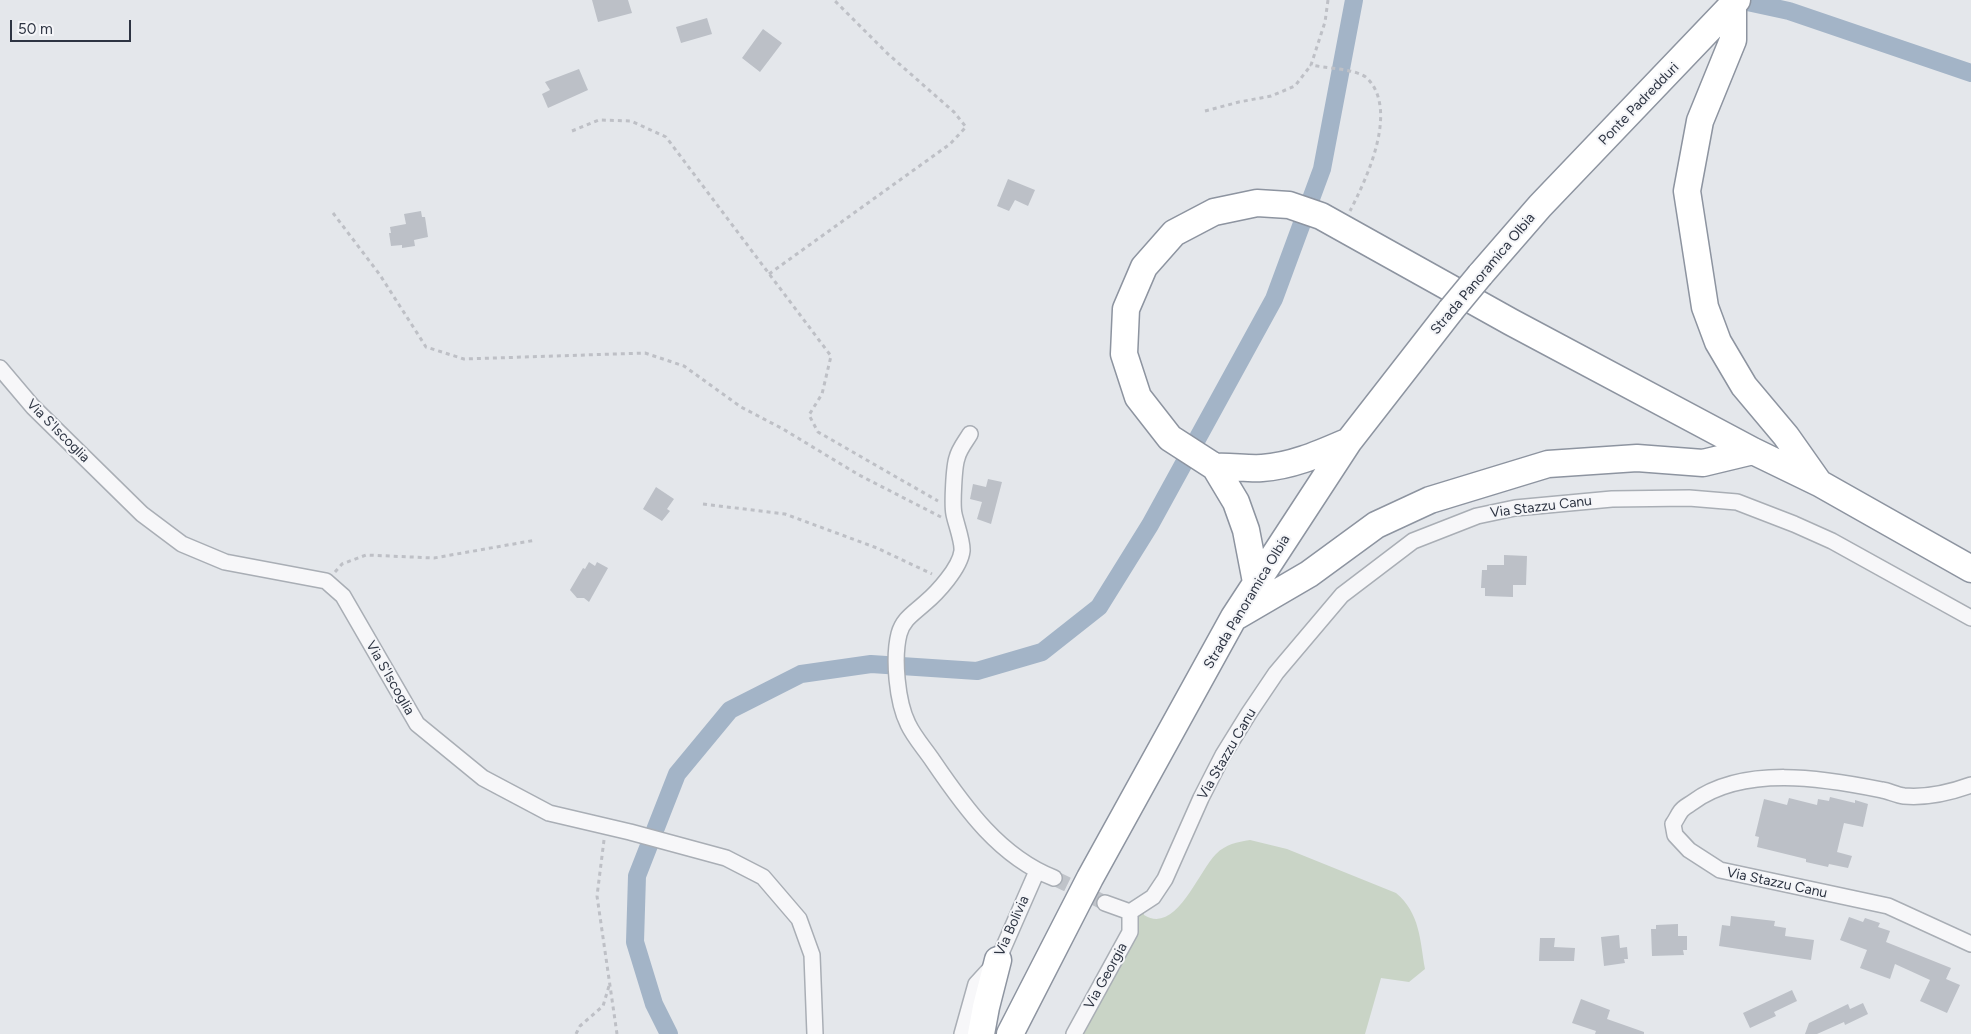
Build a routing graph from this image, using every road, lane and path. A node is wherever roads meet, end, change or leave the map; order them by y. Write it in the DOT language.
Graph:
graph roads {
  1 [pos="834,0"];
  2 [pos="1328,0"];
  3 [pos="1735,2"];
  4 [pos="1311,65"];
  5 [pos="1206,111"];
  6 [pos="572,131"];
  7 [pos="1540,206"];
  8 [pos="333,213"];
  9 [pos="1331,222"];
  10 [pos="769,274"];
  11 [pos="0,368"];
  12 [pos="970,434"];
  13 [pos="1349,441"];
  14 [pos="1753,451"];
  15 [pos="1208,463"];
  16 [pos="1819,483"];
  17 [pos="703,504"];
  18 [pos="953,511"];
  19 [pos="956,526"];
  20 [pos="536,540"];
  21 [pos="1971,569"];
  22 [pos="326,581"];
  23 [pos="946,581"];
  24 [pos="1256,582"];
  25 [pos="1234,617"];
  26 [pos="1971,618"];
  27 [pos="1971,785"];
  28 [pos="606,827"];
  29 [pos="1037,871"];
  30 [pos="1054,878"];
  31 [pos="1104,903"];
  32 [pos="1130,912"];
  33 [pos="1971,944"];
  34 [pos="998,960"];
  35 [pos="609,986"];
  36 [pos="576,1034"];
  37 [pos="617,1034"];
  38 [pos="815,1034"];
  39 [pos="962,1034"];
  40 [pos="981,1034"];
  41 [pos="1010,1034"];
  42 [pos="1074,1034"];
  1 -- 10 [label="path"];
  2 -- 4 [label="path"];
  3 -- 7 [label="highway, Ponte Padredduri"];
  3 -- 16 [label="highway"];
  4 -- 5 [label="path"];
  4 -- 9 [label="path"];
  6 -- 10 [label="path"];
  7 -- 13 [label="highway, Strada Panoramica Olbia, bridge"];
  8 -- 19 [label="path"];
  9 -- 14 [label="highway"];
  9 -- 15 [label="highway"];
  10 -- 18 [label="path"];
  11 -- 22 [label="street, Via S'Iscoglia"];
  12 -- 18 [label="street"];
  13 -- 15 [label="highway"];
  13 -- 24 [label="highway, Strada Panoramica Olbia"];
  14 -- 16 [label="highway"];
  14 -- 25 [label="highway"];
  15 -- 24 [label="highway"];
  16 -- 21 [label="highway"];
  17 -- 23 [label="path"];
  18 -- 19 [label="street"];
  19 -- 23 [label="street"];
  20 -- 22 [label="path"];
  22 -- 28 [label="street, Via S'Iscoglia"];
  23 -- 29 [label="street"];
  24 -- 25 [label="highway, Strada Panoramica Olbia"];
  25 -- 41 [label="highway, Strada Panoramica Olbia"];
  26 -- 32 [label="street, Via Stazzu Canu"];
  27 -- 33 [label="street, Via Stazzu Canu"];
  28 -- 35 [label="path"];
  28 -- 38 [label="street, Via S'Iscoglia"];
  29 -- 30 [label="street"];
  29 -- 34 [label="street, Via Bolivia"];
  31 -- 32 [label="street"];
  32 -- 42 [label="street, Via Georgia"];
  34 -- 39 [label="street, Via Bolivia"];
  34 -- 40 [label="highway"];
  35 -- 36 [label="path"];
  35 -- 37 [label="path"];
}
